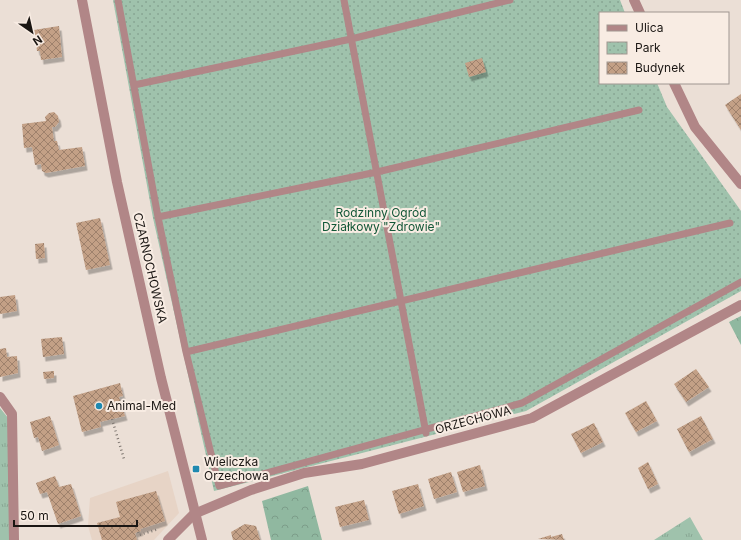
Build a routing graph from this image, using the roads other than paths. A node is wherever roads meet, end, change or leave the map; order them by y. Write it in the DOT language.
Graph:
graph roads {
  1 [pos="82,0"];
  2 [pos="118,0"];
  3 [pos="344,0"];
  4 [pos="510,0"];
  5 [pos="634,0"];
  6 [pos="640,12"];
  7 [pos="351,39"];
  8 [pos="674,84"];
  9 [pos="134,85"];
  10 [pos="639,110"];
  11 [pos="377,172"];
  12 [pos="741,184"];
  13 [pos="158,217"];
  14 [pos="730,223"];
  15 [pos="741,282"];
  16 [pos="401,302"];
  17 [pos="741,305"];
  18 [pos="186,352"];
  19 [pos="0,397"];
  20 [pos="426,431"];
  21 [pos="194,514"];
  22 [pos="166,536"];
  23 [pos="14,540"];
  24 [pos="202,540"];
  1 -- 21 [label="street, CZARNOCHOWSKA"];
  2 -- 9 [label="lane"];
  3 -- 7 [label="lane"];
  4 -- 7 [label="lane"];
  5 -- 6 [label="street"];
  7 -- 9 [label="lane"];
  7 -- 11 [label="lane"];
  8 -- 12 [label="street"];
  9 -- 13 [label="lane"];
  10 -- 11 [label="lane"];
  11 -- 13 [label="lane"];
  11 -- 16 [label="lane"];
  13 -- 18 [label="lane"];
  14 -- 16 [label="lane"];
  15 -- 20 [label="lane"];
  16 -- 18 [label="lane"];
  16 -- 20 [label="lane"];
  17 -- 21 [label="street, ORZECHOWA"];
  18 -- 20 [label="lane"];
  19 -- 23 [label="street"];
  21 -- 22 [label="street"];
  21 -- 24 [label="street, CZARNOCHOWSKA"];
}
